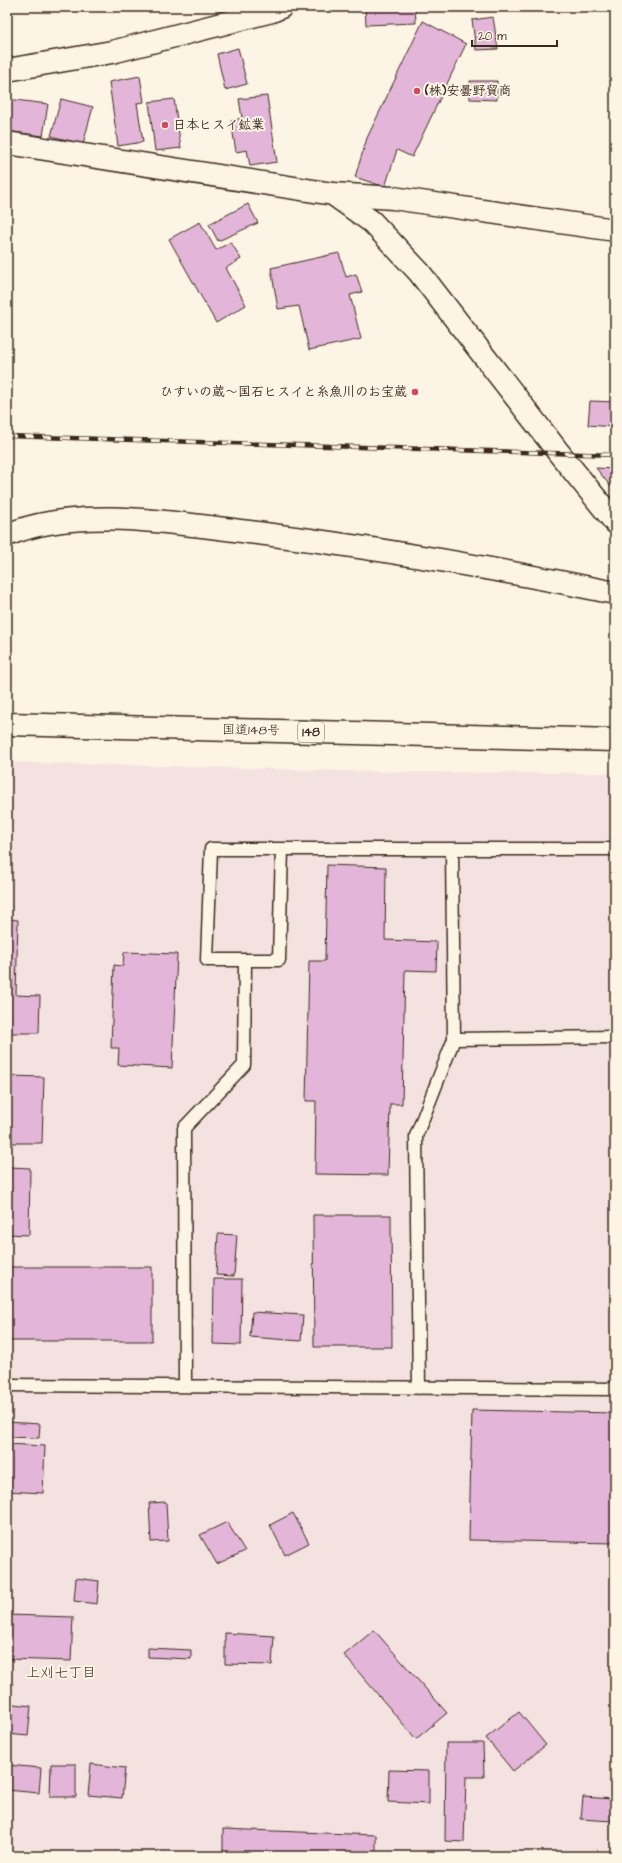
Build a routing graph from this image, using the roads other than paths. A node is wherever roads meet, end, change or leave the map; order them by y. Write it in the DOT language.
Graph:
graph roads {
  1 [pos="281,7"];
  2 [pos="7,70"];
  3 [pos="7,143"];
  4 [pos="333,194"];
  5 [pos="615,230"];
  6 [pos="615,522"];
  7 [pos="7,535"];
  8 [pos="611,593"];
  9 [pos="7,724"];
  10 [pos="615,740"];
  11 [pos="282,849"];
  12 [pos="452,849"];
  13 [pos="615,849"];
  14 [pos="245,960"];
  15 [pos="615,1037"];
  16 [pos="454,1039"];
  17 [pos="7,1385"];
  18 [pos="185,1386"];
  19 [pos="419,1388"];
  20 [pos="615,1389"];
  1 -- 2 [label="main road"];
  3 -- 4 [label="main road"];
  4 -- 5 [label="main road"];
  4 -- 6 [label="main road"];
  7 -- 8 [label="main road"];
  9 -- 10 [label="main road, 国道148号 / 148"];
  11 -- 12 [label="lane"];
  11 -- 14 [label="lane"];
  11 -- 14 [label="lane"];
  12 -- 13 [label="lane"];
  12 -- 16 [label="lane"];
  14 -- 18 [label="lane"];
  15 -- 16 [label="lane"];
  16 -- 19 [label="lane"];
  17 -- 18 [label="lane"];
  18 -- 19 [label="lane"];
  19 -- 20 [label="lane"];
}
